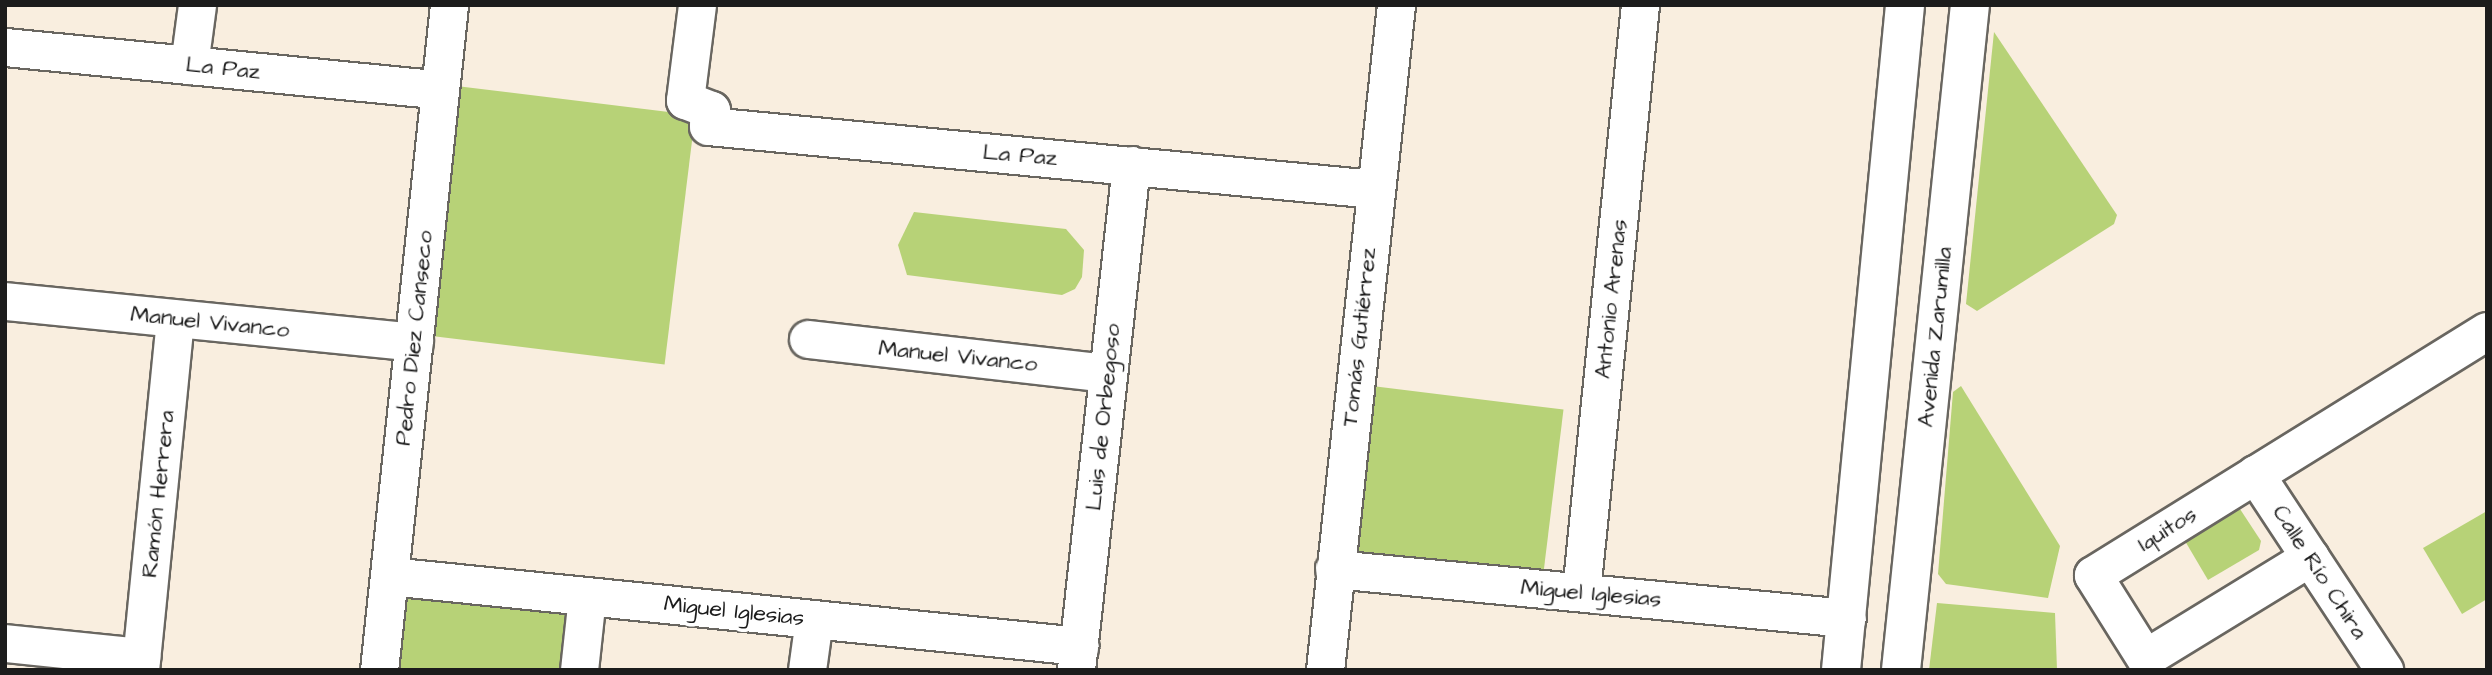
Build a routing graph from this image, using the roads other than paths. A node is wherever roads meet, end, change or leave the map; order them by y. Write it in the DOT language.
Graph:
graph roads {
  1 [pos="197,5"];
  2 [pos="449,5"];
  3 [pos="697,5"];
  4 [pos="1395,5"];
  5 [pos="1640,5"];
  6 [pos="1905,5"];
  7 [pos="1970,5"];
  8 [pos="5,47"];
  9 [pos="189,65"];
  10 [pos="440,90"];
  11 [pos="1131,165"];
  12 [pos="1375,188"];
  13 [pos="5,301"];
  14 [pos="175,319"];
  15 [pos="2487,331"];
  16 [pos="808,339"];
  17 [pos="414,342"];
  18 [pos="1107,373"];
  19 [pos="2255,474"];
  20 [pos="2310,557"];
  21 [pos="1334,569"];
  22 [pos="389,576"];
  23 [pos="1581,592"];
  24 [pos="587,596"];
  25 [pos="1847,618"];
  26 [pos="814,619"];
  27 [pos="5,642"];
  28 [pos="1077,658"];
  29 [pos="141,663"];
  30 [pos="379,670"];
  31 [pos="579,670"];
  32 [pos="807,670"];
  33 [pos="1325,670"];
  34 [pos="1841,670"];
  35 [pos="1901,670"];
  36 [pos="2384,670"];
  1 -- 9 [label="street"];
  2 -- 10 [label="street, Pedro Diez Canseco"];
  3 -- 11 [label="street, La Paz"];
  4 -- 12 [label="street, Tomás Gutiérrez"];
  5 -- 23 [label="street, Antonio Arenas"];
  6 -- 25 [label="main road"];
  7 -- 35 [label="main road, Avenida Zarumilla"];
  8 -- 9 [label="street, La Paz"];
  9 -- 10 [label="street, La Paz"];
  10 -- 17 [label="street, Pedro Diez Canseco"];
  11 -- 12 [label="street, La Paz"];
  11 -- 18 [label="street, Luis de Orbegoso"];
  12 -- 21 [label="street, Tomás Gutiérrez"];
  13 -- 14 [label="street, Manuel Vivanco"];
  14 -- 17 [label="street, Manuel Vivanco"];
  14 -- 29 [label="street, Ramón Herrera"];
  15 -- 19 [label="street, Iquitos"];
  16 -- 18 [label="street, Manuel Vivanco"];
  17 -- 22 [label="street, Pedro Diez Canseco"];
  18 -- 28 [label="street, Luis de Orbegoso"];
  19 -- 20 [label="street, Calle Río Chira"];
  19 -- 20 [label="street, Iquitos"];
  20 -- 36 [label="street, Calle Río Chira"];
  21 -- 23 [label="street, Miguel Iglesias"];
  21 -- 33 [label="street, Tomás Gutiérrez"];
  22 -- 24 [label="street, Miguel Iglesias"];
  22 -- 30 [label="street, Pedro Diez Canseco"];
  23 -- 25 [label="street, Miguel Iglesias"];
  24 -- 26 [label="street, Miguel Iglesias"];
  24 -- 31 [label="street"];
  25 -- 34 [label="main road"];
  26 -- 28 [label="street, Miguel Iglesias"];
  26 -- 32 [label="street"];
  27 -- 29 [label="street"];
}
